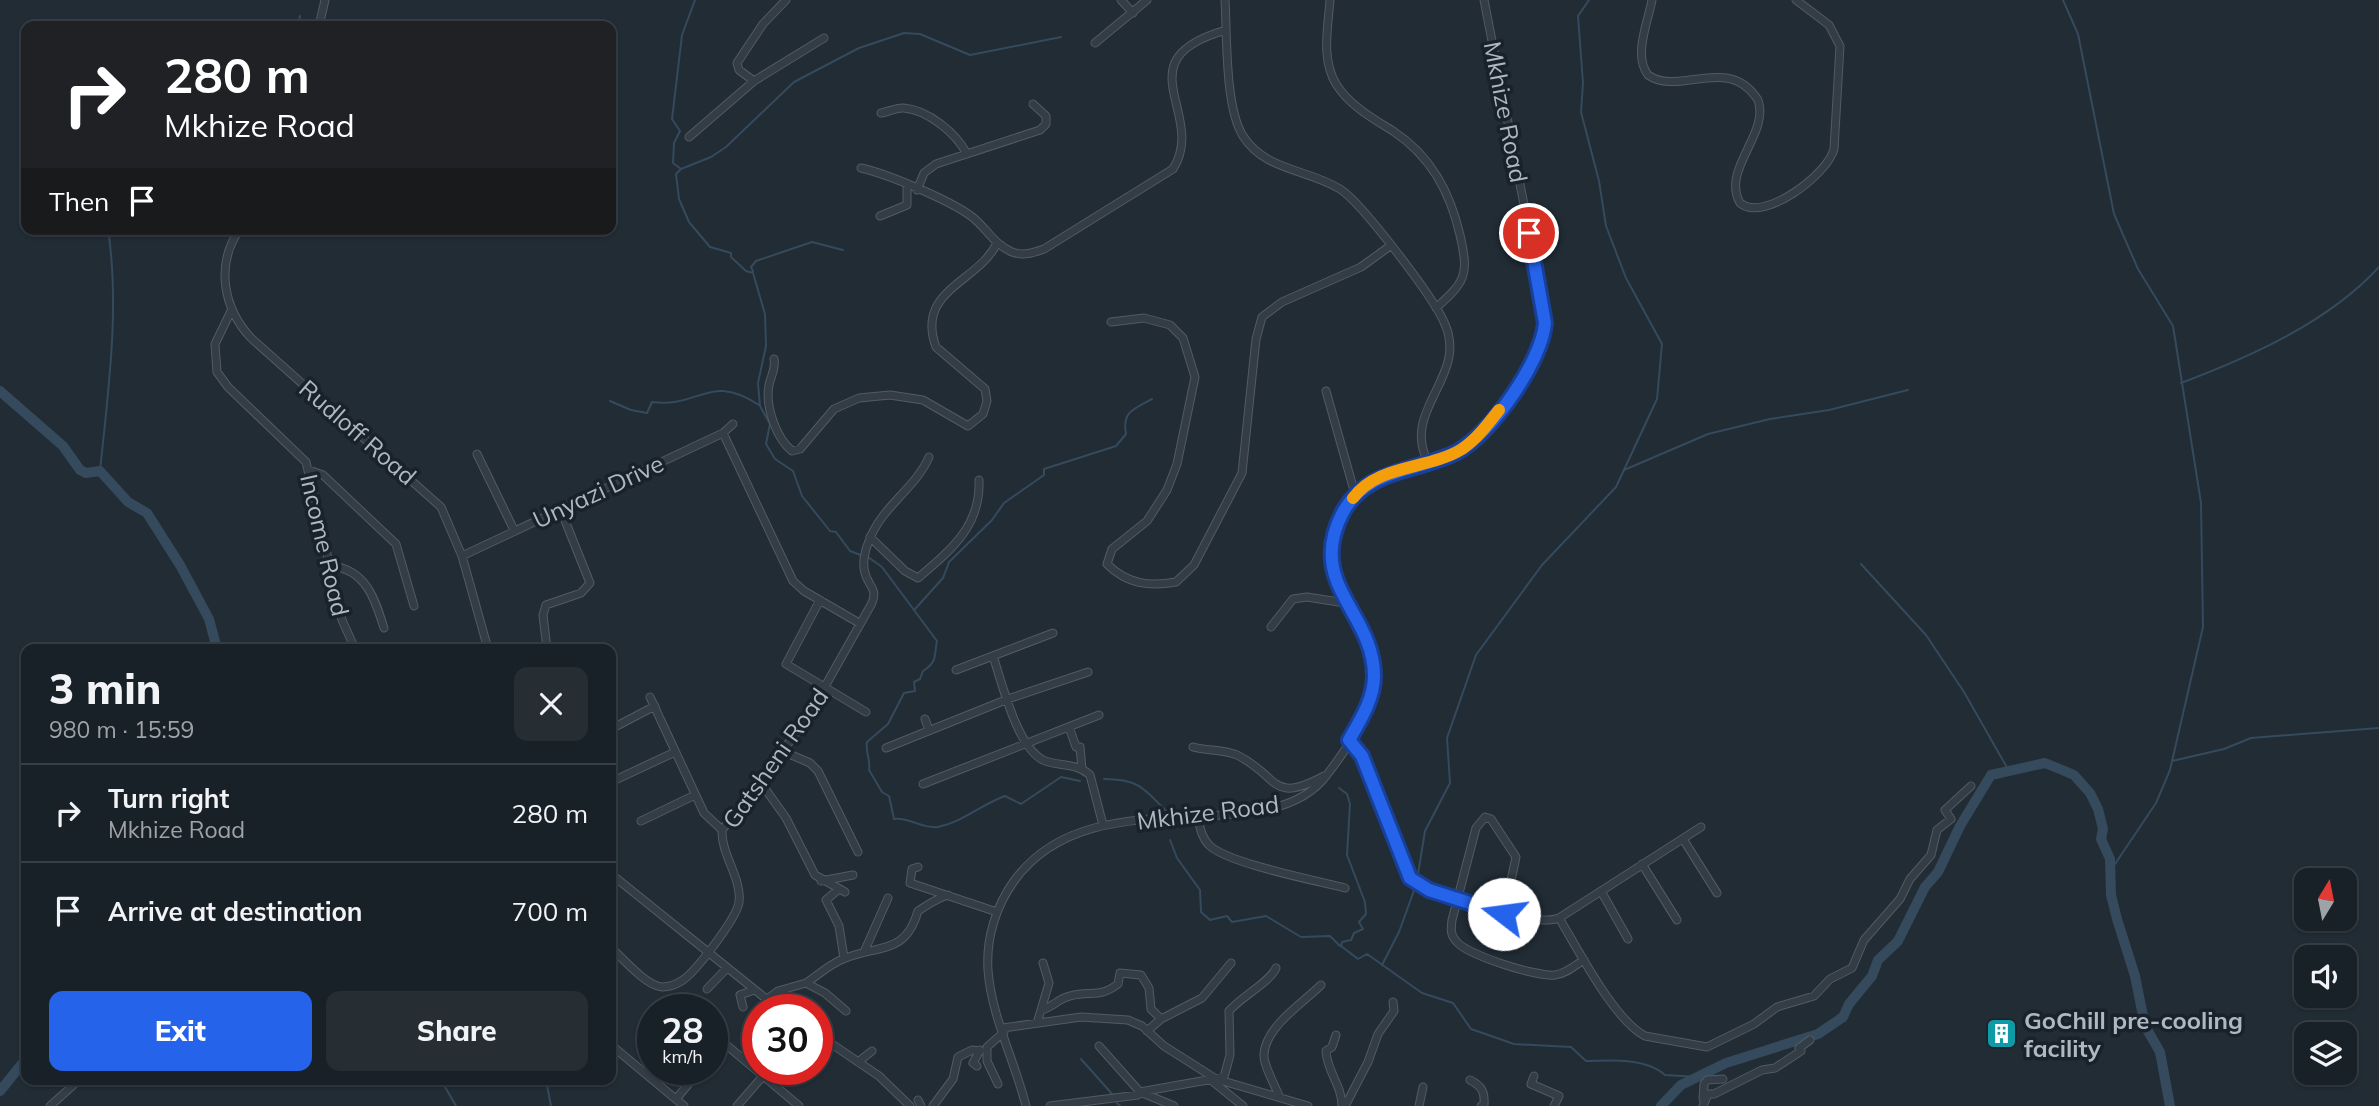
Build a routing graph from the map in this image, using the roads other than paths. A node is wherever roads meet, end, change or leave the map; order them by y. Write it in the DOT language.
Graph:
graph roads {
  1 [pos="325,0"];
  2 [pos="786,0"];
  3 [pos="1121,0"];
  4 [pos="1147,0"];
  5 [pos="1225,0"];
  6 [pos="1330,0"];
  7 [pos="1484,0"];
  8 [pos="1652,0"];
  9 [pos="1796,0"];
  10 [pos="1133,13"];
  11 [pos="320,21"];
  12 [pos="1226,30"];
  13 [pos="824,38"];
  14 [pos="1095,43"];
  15 [pos="754,81"];
  16 [pos="1033,104"];
  17 [pos="881,113"];
  18 [pos="689,137"];
  19 [pos="967,154"];
  20 [pos="861,168"];
  21 [pos="906,184"];
  22 [pos="917,190"];
  23 [pos="880,216"];
  24 [pos="237,235"];
  25 [pos="997,243"];
  26 [pos="1390,246"];
  27 [pos="1436,308"];
  28 [pos="231,311"];
  29 [pos="1111,322"];
  30 [pos="774,359"];
  31 [pos="1326,391"];
  32 [pos="733,424"];
  33 [pos="723,433"];
  34 [pos="477,454"];
  35 [pos="929,457"];
  36 [pos="1428,463"];
  37 [pos="309,470"];
  38 [pos="979,480"];
  39 [pos="1355,494"];
  40 [pos="560,508"];
  41 [pos="514,530"];
  42 [pos="870,537"];
  43 [pos="462,556"];
  44 [pos="331,566"];
  45 [pos="820,600"];
  46 [pos="1345,603"];
  47 [pos="414,606"];
  48 [pos="859,623"];
  49 [pos="1271,627"];
  50 [pos="384,628"];
  51 [pos="1053,634"];
  52 [pos="353,644"];
  53 [pos="487,644"];
  54 [pos="546,644"];
  55 [pos="993,656"];
  56 [pos="956,670"];
  57 [pos="1088,672"];
  58 [pos="825,686"];
  59 [pos="650,697"];
  60 [pos="1008,699"];
  61 [pos="655,706"];
  62 [pos="866,712"];
  63 [pos="1099,715"];
  64 [pos="925,719"];
  65 [pos="616,726"];
  66 [pos="1069,727"];
  67 [pos="929,730"];
  68 [pos="1349,740"];
  69 [pos="1026,744"];
  70 [pos="1193,747"];
  71 [pos="886,748"];
  72 [pos="782,751"];
  73 [pos="675,752"];
  74 [pos="1082,769"];
  75 [pos="1328,774"];
  76 [pos="616,780"];
  77 [pos="759,780"];
  78 [pos="923,784"];
  79 [pos="1971,786"];
  80 [pos="695,795"];
  81 [pos="1198,815"];
  82 [pos="641,821"];
  83 [pos="1103,825"];
  84 [pos="1701,827"];
  85 [pos="722,830"];
  86 [pos="1683,839"];
  87 [pos="858,852"];
  88 [pos="1642,864"];
  89 [pos="918,867"];
  90 [pos="853,876"];
  91 [pos="616,878"];
  92 [pos="821,881"];
  93 [pos="1345,888"];
  94 [pos="1601,891"];
  95 [pos="1717,893"];
  96 [pos="948,895"];
  97 [pos="888,898"];
  98 [pos="1457,901"];
  99 [pos="997,912"];
  100 [pos="1504,914"];
  101 [pos="1559,918"];
  102 [pos="1677,920"];
  103 [pos="1628,939"];
  104 [pos="616,952"];
  105 [pos="706,952"];
  106 [pos="864,952"];
  107 [pos="844,958"];
  108 [pos="1584,960"];
  109 [pos="1043,963"];
  110 [pos="1231,963"];
  111 [pos="727,968"];
  112 [pos="1276,968"];
  113 [pos="806,983"];
  114 [pos="1321,985"];
  115 [pos="707,989"];
  116 [pos="754,990"];
  117 [pos="743,994"];
  118 [pos="759,994"];
  119 [pos="774,994"];
  120 [pos="1393,1002"];
  121 [pos="1041,1010"];
  122 [pos="846,1012"];
  123 [pos="1161,1019"];
  124 [pos="1037,1023"];
  125 [pos="1003,1030"];
  126 [pos="1147,1031"];
  127 [pos="1336,1035"];
  128 [pos="1810,1040"];
  129 [pos="625,1043"];
  130 [pos="833,1045"];
  131 [pos="728,1046"];
  132 [pos="1099,1046"];
  133 [pos="983,1049"];
  134 [pos="618,1051"];
  135 [pos="872,1051"];
  136 [pos="742,1057"];
  137 [pos="859,1062"];
  138 [pos="977,1066"];
  139 [pos="1534,1076"];
  140 [pos="1214,1079"];
  141 [pos="1723,1079"];
  142 [pos="1470,1080"];
  143 [pos="998,1084"];
  144 [pos="73,1085"];
  145 [pos="688,1085"];
  146 [pos="755,1085"];
  147 [pos="775,1085"];
  148 [pos="1423,1087"];
  149 [pos="1140,1092"];
  150 [pos="1279,1096"];
  151 [pos="676,1099"];
  152 [pos="1102,1104"];
  153 [pos="1702,1104"];
  154 [pos="50,1106"];
  155 [pos="684,1106"];
  156 [pos="737,1106"];
  157 [pos="799,1106"];
  158 [pos="910,1106"];
  159 [pos="933,1106"];
  160 [pos="1026,1106"];
  161 [pos="1050,1106"];
  162 [pos="1174,1106"];
  163 [pos="1243,1106"];
  164 [pos="1308,1106"];
  165 [pos="1343,1106"];
  166 [pos="1419,1106"];
  167 [pos="1480,1106"];
  168 [pos="1554,1106"];
  1 -- 11 [label="street"];
  2 -- 15 [label="street"];
  3 -- 10 [label="street"];
  4 -- 10 [label="street"];
  5 -- 12 [label="street"];
  6 -- 27 [label="street"];
  7 -- 36 [label="street, Mkhize Road"];
  8 -- 9 [label="street"];
  10 -- 14 [label="street"];
  12 -- 25 [label="street"];
  12 -- 26 [label="street"];
  13 -- 15 [label="street"];
  15 -- 18 [label="street"];
  16 -- 19 [label="street"];
  17 -- 19 [label="street"];
  19 -- 22 [label="street"];
  20 -- 21 [label="street"];
  21 -- 22 [label="street"];
  21 -- 23 [label="street"];
  22 -- 25 [label="street"];
  24 -- 28 [label="street, Rudloff Road"];
  25 -- 30 [label="street"];
  26 -- 27 [label="street"];
  26 -- 29 [label="street"];
  27 -- 36 [label="street"];
  28 -- 37 [label="street, Income Road"];
  28 -- 43 [label="street, Rudloff Road"];
  31 -- 39 [label="street"];
  32 -- 33 [label="street, Unyazi Drive"];
  33 -- 40 [label="street, Unyazi Drive"];
  33 -- 45 [label="street"];
  34 -- 41 [label="street"];
  35 -- 42 [label="street"];
  36 -- 39 [label="street, Mkhize Road"];
  37 -- 44 [label="street, Income Road"];
  37 -- 47 [label="street"];
  38 -- 42 [label="street"];
  39 -- 46 [label="street, Mkhize Road"];
  40 -- 41 [label="street, Unyazi Drive"];
  40 -- 54 [label="street"];
  41 -- 43 [label="street, Unyazi Drive"];
  42 -- 48 [label="street, Gatsheni Road"];
  43 -- 53 [label="street, Rudloff Road"];
  44 -- 50 [label="street"];
  44 -- 52 [label="street, Income Road"];
  45 -- 48 [label="street"];
  45 -- 58 [label="street"];
  46 -- 49 [label="street"];
  46 -- 68 [label="street, Mkhize Road"];
  48 -- 58 [label="street, Gatsheni Road"];
  51 -- 55 [label="street"];
  55 -- 56 [label="street"];
  55 -- 60 [label="street"];
  57 -- 60 [label="street"];
  58 -- 62 [label="street"];
  58 -- 72 [label="street, Gatsheni Road"];
  59 -- 61 [label="street"];
  60 -- 67 [label="street"];
  60 -- 69 [label="street"];
  61 -- 65 [label="street"];
  61 -- 73 [label="street"];
  63 -- 66 [label="street"];
  64 -- 67 [label="street"];
  66 -- 69 [label="street"];
  66 -- 74 [label="street"];
  67 -- 71 [label="street"];
  68 -- 75 [label="street, Mkhize Road"];
  68 -- 98 [label="street"];
  69 -- 74 [label="street"];
  69 -- 78 [label="street"];
  70 -- 75 [label="street"];
  72 -- 77 [label="street, Gatsheni Road"];
  72 -- 87 [label="street"];
  73 -- 76 [label="street"];
  73 -- 80 [label="street"];
  74 -- 83 [label="street"];
  75 -- 81 [label="street, Mkhize Road"];
  77 -- 85 [label="street, Gatsheni Road"];
  77 -- 92 [label="street"];
  79 -- 108 [label="street"];
  80 -- 82 [label="street"];
  80 -- 85 [label="street"];
  81 -- 83 [label="street, Mkhize Road"];
  81 -- 93 [label="street"];
  83 -- 99 [label="street, Mkhize Road"];
  84 -- 86 [label="street"];
  85 -- 105 [label="street, Gatsheni Road"];
  86 -- 88 [label="street"];
  86 -- 95 [label="street"];
  88 -- 94 [label="street"];
  88 -- 102 [label="street"];
  89 -- 96 [label="street"];
  90 -- 92 [label="street"];
  91 -- 105 [label="street"];
  92 -- 107 [label="street"];
  94 -- 101 [label="street"];
  94 -- 103 [label="street"];
  96 -- 99 [label="street"];
  96 -- 106 [label="street"];
  97 -- 106 [label="street"];
  98 -- 100 [label="street"];
  98 -- 100 [label="street"];
  98 -- 108 [label="street"];
  99 -- 125 [label="street, Mkhize Road"];
  100 -- 101 [label="street"];
  101 -- 108 [label="street"];
  104 -- 105 [label="street"];
  105 -- 111 [label="street"];
  106 -- 107 [label="street"];
  107 -- 113 [label="street"];
  109 -- 121 [label="street"];
  110 -- 123 [label="street"];
  111 -- 115 [label="street"];
  111 -- 116 [label="street"];
  112 -- 140 [label="street"];
  113 -- 119 [label="street"];
  113 -- 122 [label="street"];
  114 -- 150 [label="street"];
  116 -- 117 [label="street"];
  116 -- 118 [label="street"];
  120 -- 165 [label="street"];
  121 -- 123 [label="street"];
  121 -- 124 [label="street"];
  123 -- 126 [label="street"];
  124 -- 125 [label="street"];
  124 -- 126 [label="street"];
  125 -- 133 [label="street"];
  125 -- 160 [label="street, Mkhize Road"];
  126 -- 140 [label="street"];
  127 -- 165 [label="street"];
  128 -- 153 [label="street"];
  129 -- 134 [label="street"];
  130 -- 137 [label="street"];
  131 -- 136 [label="street"];
  132 -- 149 [label="street"];
  133 -- 138 [label="street"];
  133 -- 143 [label="street"];
  133 -- 159 [label="street"];
  134 -- 151 [label="street"];
  135 -- 137 [label="street"];
  137 -- 158 [label="street"];
  139 -- 168 [label="street"];
  140 -- 149 [label="street"];
  140 -- 150 [label="street"];
  140 -- 163 [label="street"];
  141 -- 153 [label="street"];
  142 -- 167 [label="street"];
  144 -- 154 [label="street"];
  145 -- 151 [label="street"];
  146 -- 156 [label="street"];
  147 -- 157 [label="street"];
  148 -- 166 [label="street"];
  149 -- 152 [label="street"];
  149 -- 162 [label="street"];
  150 -- 164 [label="street"];
  151 -- 155 [label="street"];
  152 -- 161 [label="street"];
}
